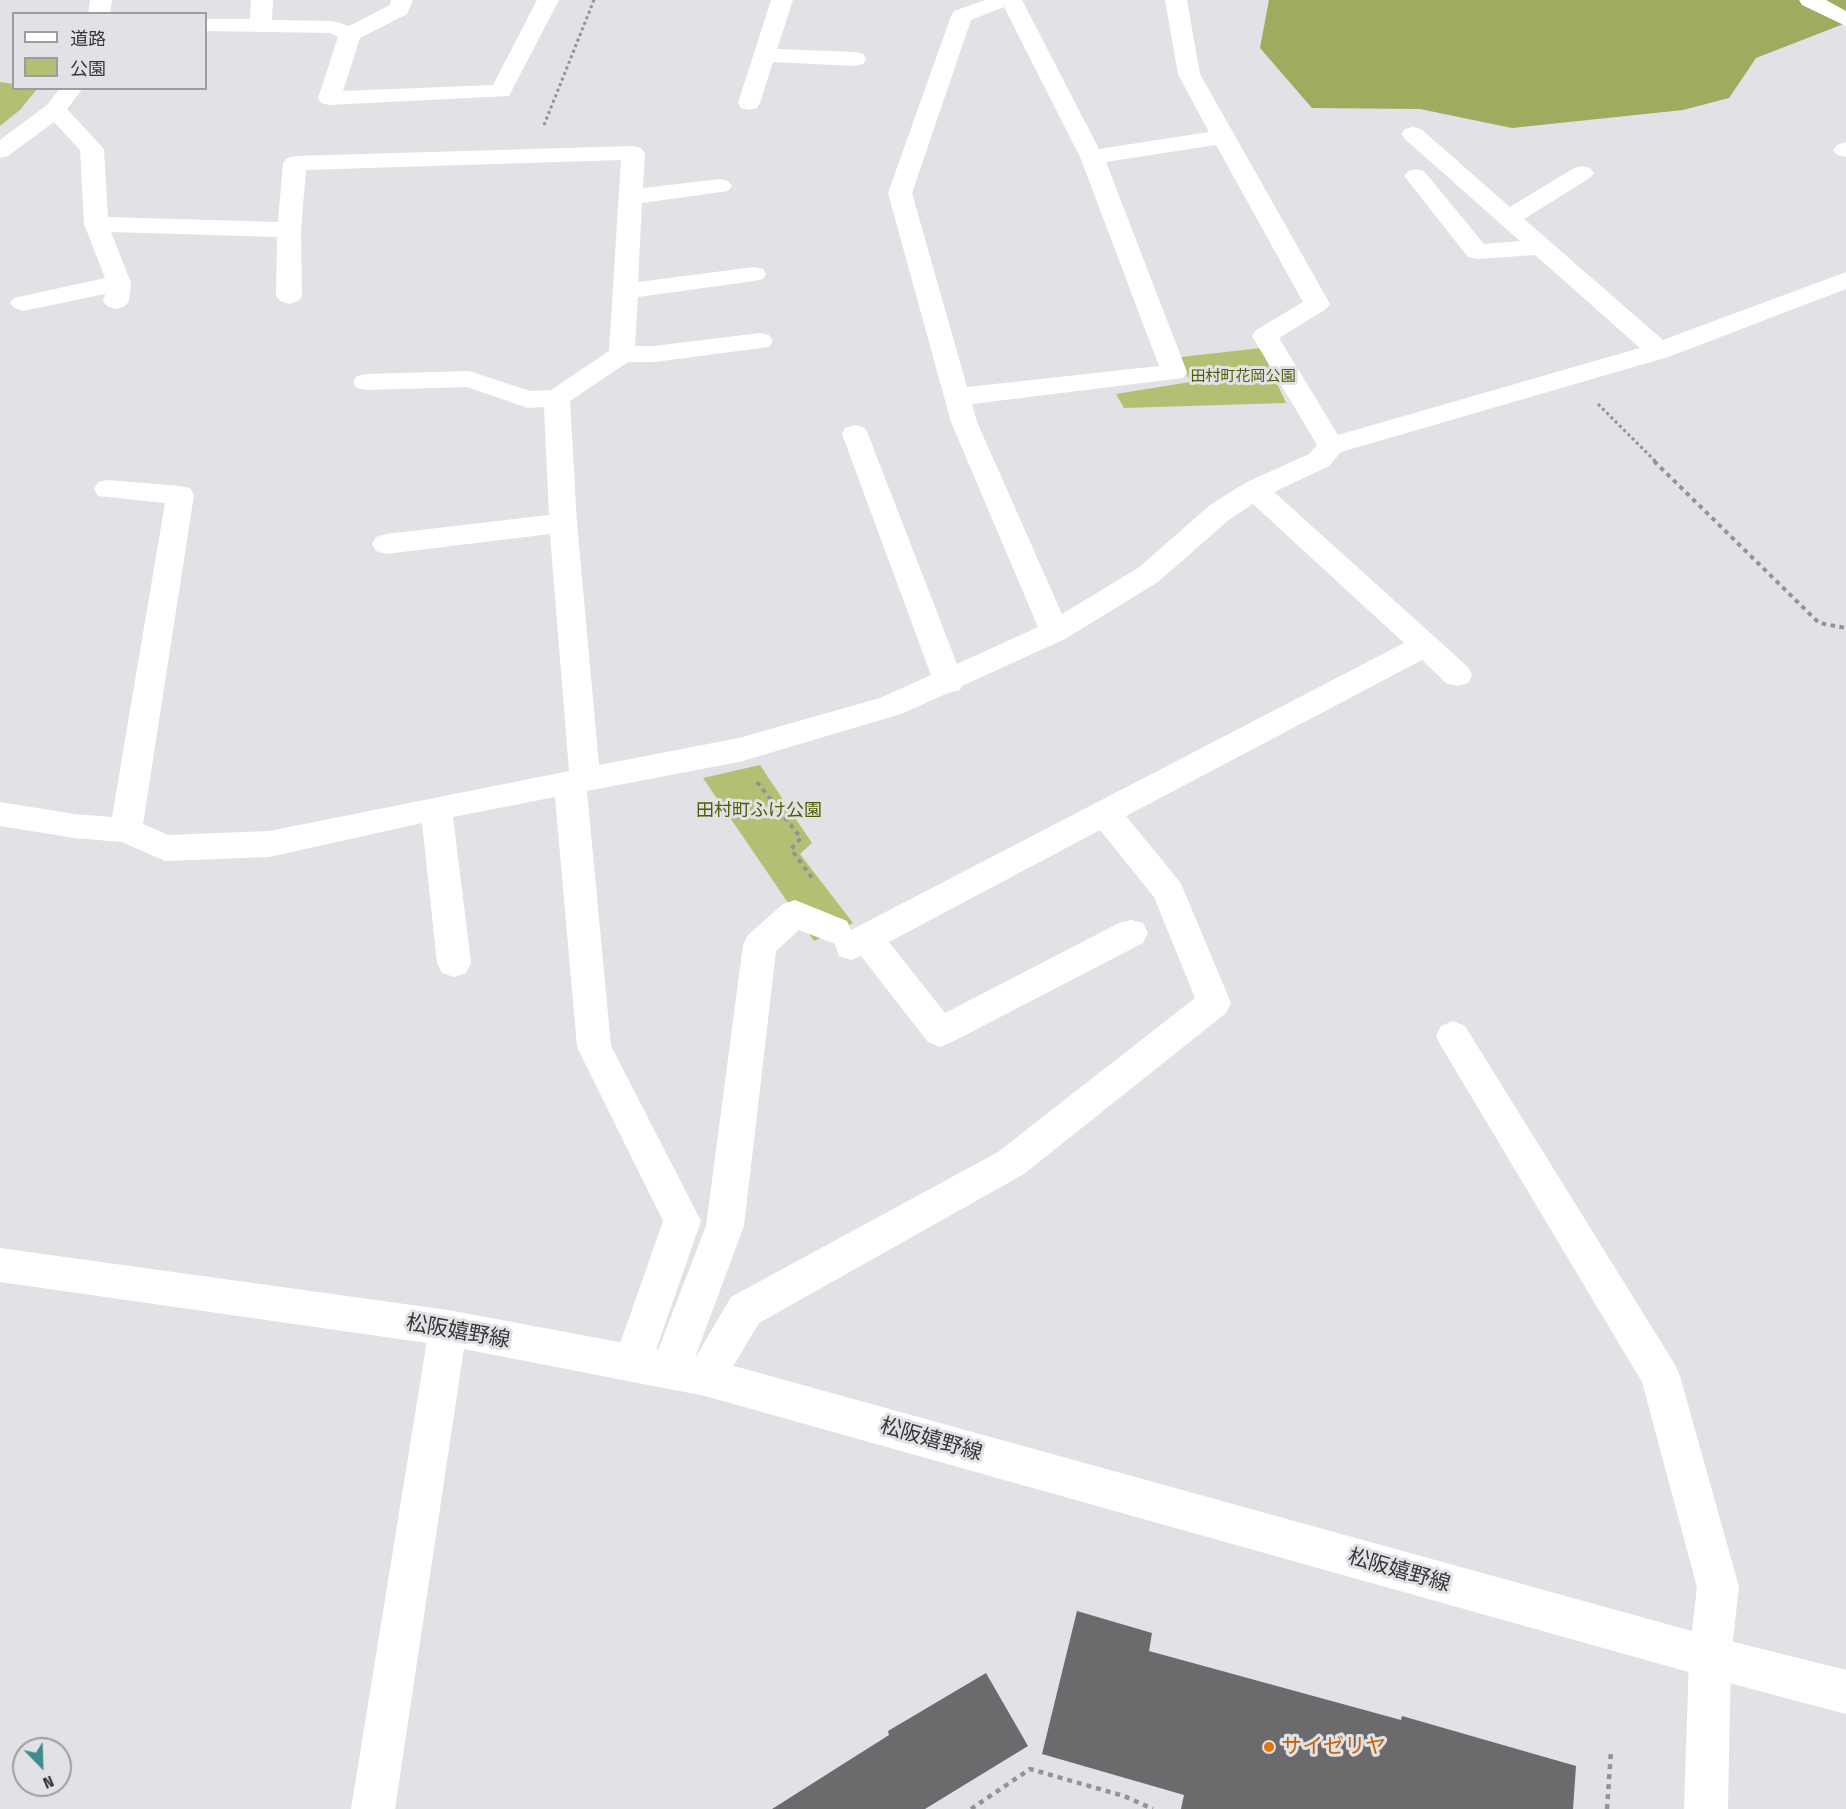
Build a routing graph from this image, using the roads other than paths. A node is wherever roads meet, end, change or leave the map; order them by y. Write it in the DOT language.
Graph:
graph roads {
  1 [pos="262,0"];
  2 [pos="402,0"];
  3 [pos="548,0"];
  4 [pos="782,0"];
  5 [pos="1005,0"];
  6 [pos="1011,0"];
  7 [pos="1176,0"];
  8 [pos="1810,0"];
  9 [pos="1846,20"];
  10 [pos="207,25"];
  11 [pos="261,26"];
  12 [pos="350,34"];
  13 [pos="765,55"];
  14 [pos="855,59"];
  15 [pos="70,90"];
  16 [pos="749,103"];
  17 [pos="55,110"];
  18 [pos="1413,134"];
  19 [pos="1222,137"];
  20 [pos="0,151"];
  21 [pos="1092,157"];
  22 [pos="1582,173"];
  23 [pos="1416,176"];
  24 [pos="720,186"];
  25 [pos="630,197"];
  26 [pos="1509,218"];
  27 [pos="96,224"];
  28 [pos="289,230"];
  29 [pos="1541,246"];
  30 [pos="754,274"];
  31 [pos="1846,280"];
  32 [pos="625,291"];
  33 [pos="289,296"];
  34 [pos="23,303"];
  35 [pos="760,341"];
  36 [pos="1659,351"];
  37 [pos="622,354"];
  38 [pos="366,382"];
  39 [pos="957,396"];
  40 [pos="557,398"];
  41 [pos="855,434"];
  42 [pos="1331,447"];
  43 [pos="108,489"];
  44 [pos="1255,490"];
  45 [pos="563,523"];
  46 [pos="386,544"];
  47 [pos="1055,632"];
  48 [pos="1426,645"];
  49 [pos="1457,675"];
  50 [pos="949,682"];
  51 [pos="578,781"];
  52 [pos="436,808"];
  53 [pos="1105,813"];
  54 [pos="0,814"];
  55 [pos="126,830"];
  56 [pos="1131,933"];
  57 [pos="851,938"];
  58 [pos="454,963"];
  59 [pos="1453,1036"];
  60 [pos="0,1265"];
  61 [pos="447,1328"];
  62 [pos="669,1371"];
  63 [pos="1710,1657"];
  64 [pos="1846,1692"];
  65 [pos="373,1809"];
  66 [pos="1706,1809"];
  1 -- 11 [label="street"];
  2 -- 12 [label="street"];
  3 -- 12 [label="street"];
  4 -- 13 [label="street"];
  5 -- 39 [label="street"];
  6 -- 21 [label="street"];
  7 -- 19 [label="street"];
  8 -- 9 [label="street"];
  10 -- 11 [label="street"];
  11 -- 12 [label="street"];
  13 -- 14 [label="street"];
  13 -- 16 [label="street"];
  15 -- 17 [label="street"];
  17 -- 20 [label="street"];
  17 -- 27 [label="street"];
  18 -- 26 [label="street"];
  19 -- 21 [label="street"];
  19 -- 42 [label="street"];
  21 -- 39 [label="street"];
  22 -- 26 [label="street"];
  23 -- 29 [label="street"];
  24 -- 25 [label="street"];
  25 -- 28 [label="street"];
  25 -- 32 [label="street"];
  26 -- 29 [label="street"];
  27 -- 28 [label="street"];
  27 -- 34 [label="street"];
  28 -- 33 [label="street"];
  29 -- 36 [label="street"];
  30 -- 32 [label="street"];
  31 -- 36 [label="street"];
  32 -- 37 [label="street"];
  35 -- 37 [label="street"];
  36 -- 42 [label="street"];
  37 -- 40 [label="street"];
  38 -- 40 [label="street"];
  39 -- 47 [label="street"];
  40 -- 45 [label="street"];
  41 -- 50 [label="street"];
  42 -- 44 [label="street"];
  43 -- 55 [label="street"];
  44 -- 47 [label="street"];
  44 -- 48 [label="street"];
  45 -- 46 [label="street"];
  45 -- 51 [label="street"];
  47 -- 50 [label="street"];
  48 -- 49 [label="street"];
  48 -- 53 [label="street"];
  50 -- 51 [label="street"];
  51 -- 52 [label="street"];
  51 -- 62 [label="street"];
  52 -- 55 [label="street"];
  52 -- 58 [label="street"];
  53 -- 57 [label="street"];
  53 -- 62 [label="street"];
  54 -- 55 [label="street"];
  56 -- 57 [label="street"];
  57 -- 62 [label="street"];
  59 -- 63 [label="street"];
  60 -- 61 [label="street, 松阪嬉野線"];
  61 -- 62 [label="street, 松阪嬉野線"];
  61 -- 65 [label="street"];
  62 -- 63 [label="street, 松阪嬉野線"];
  63 -- 64 [label="street, 松阪嬉野線"];
  63 -- 66 [label="street"];
}
